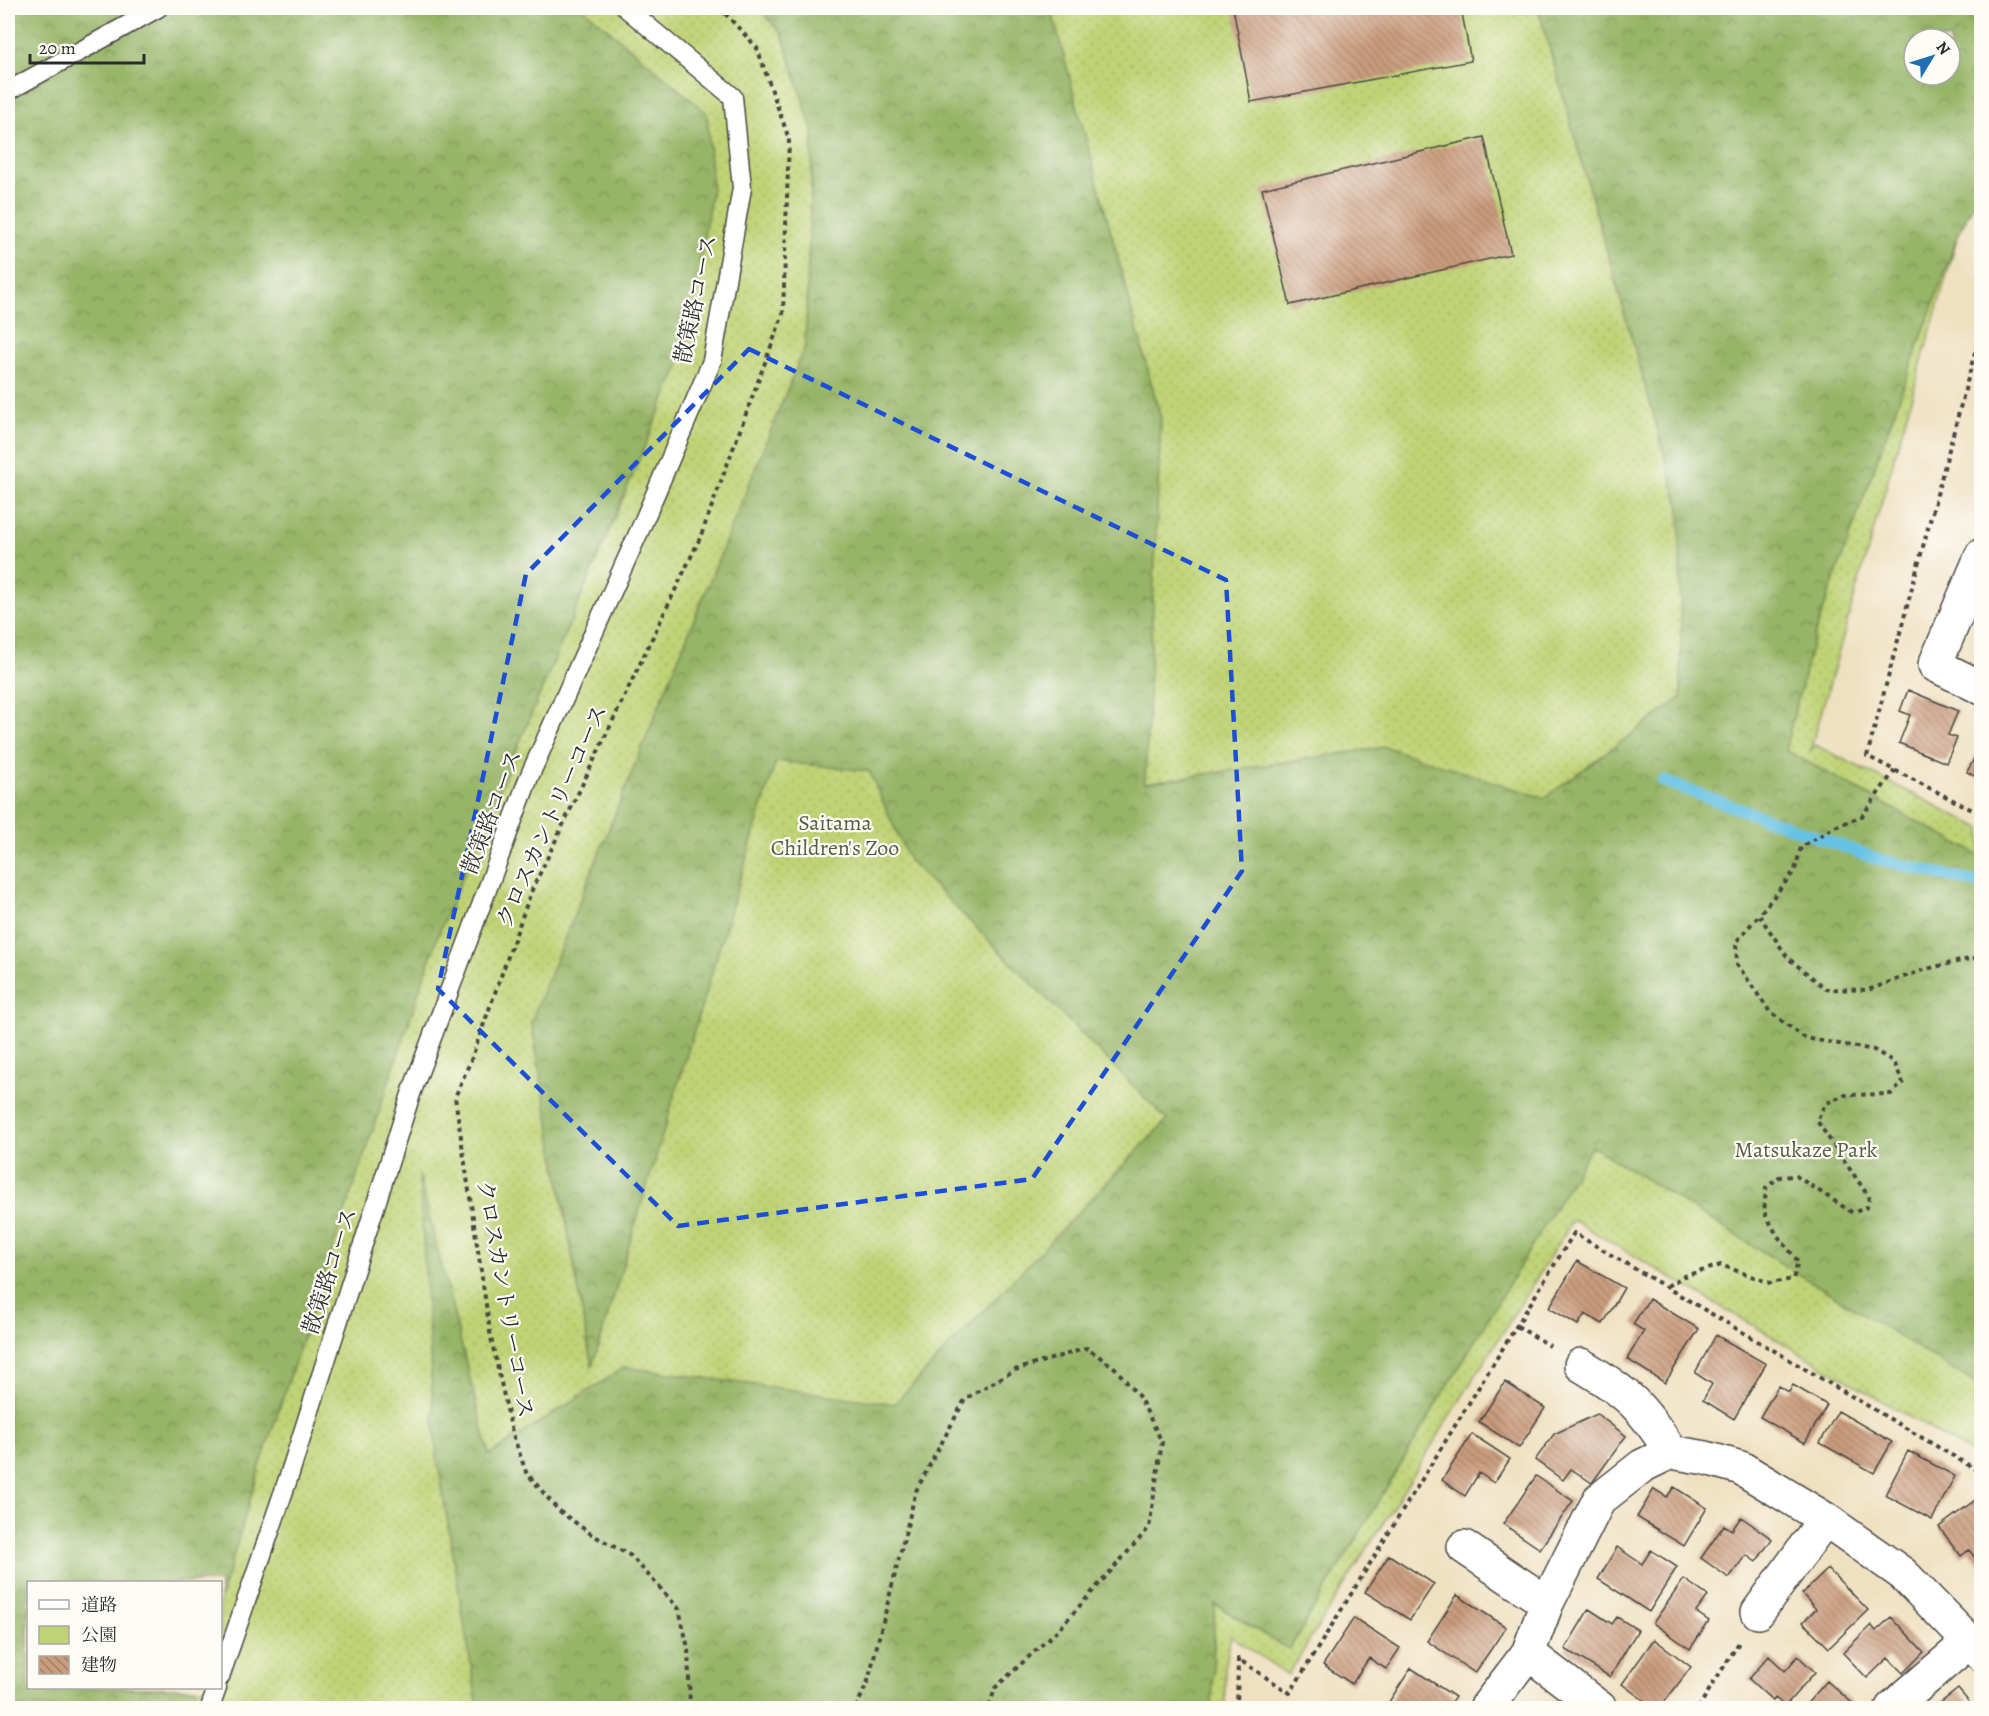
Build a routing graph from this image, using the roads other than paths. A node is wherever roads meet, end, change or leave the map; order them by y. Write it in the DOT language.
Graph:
graph roads {
  1 [pos="158,8"];
  2 [pos="626,8"];
  3 [pos="8,91"];
  4 [pos="1982,555"];
  5 [pos="1982,688"];
  6 [pos="1581,1365"];
  7 [pos="1671,1452"];
  8 [pos="1825,1519"];
  9 [pos="1464,1547"];
  10 [pos="1547,1603"];
  11 [pos="1758,1612"];
  12 [pos="1976,1648"];
  13 [pos="1528,1653"];
  14 [pos="222,1671"];
  15 [pos="217,1689"];
  16 [pos="210,1708"];
  17 [pos="1486,1708"];
  18 [pos="1600,1708"];
  19 [pos="1892,1708"];
  1 -- 3 [label="lane"];
  2 -- 14 [label="lane, 散策路コース"];
  4 -- 5 [label="street"];
  6 -- 7 [label="street"];
  7 -- 8 [label="street"];
  7 -- 10 [label="street"];
  8 -- 11 [label="street"];
  8 -- 12 [label="street"];
  9 -- 10 [label="street"];
  10 -- 13 [label="street"];
  12 -- 19 [label="street"];
  13 -- 17 [label="street"];
  13 -- 18 [label="street"];
  15 -- 16 [label="lane"];
}
